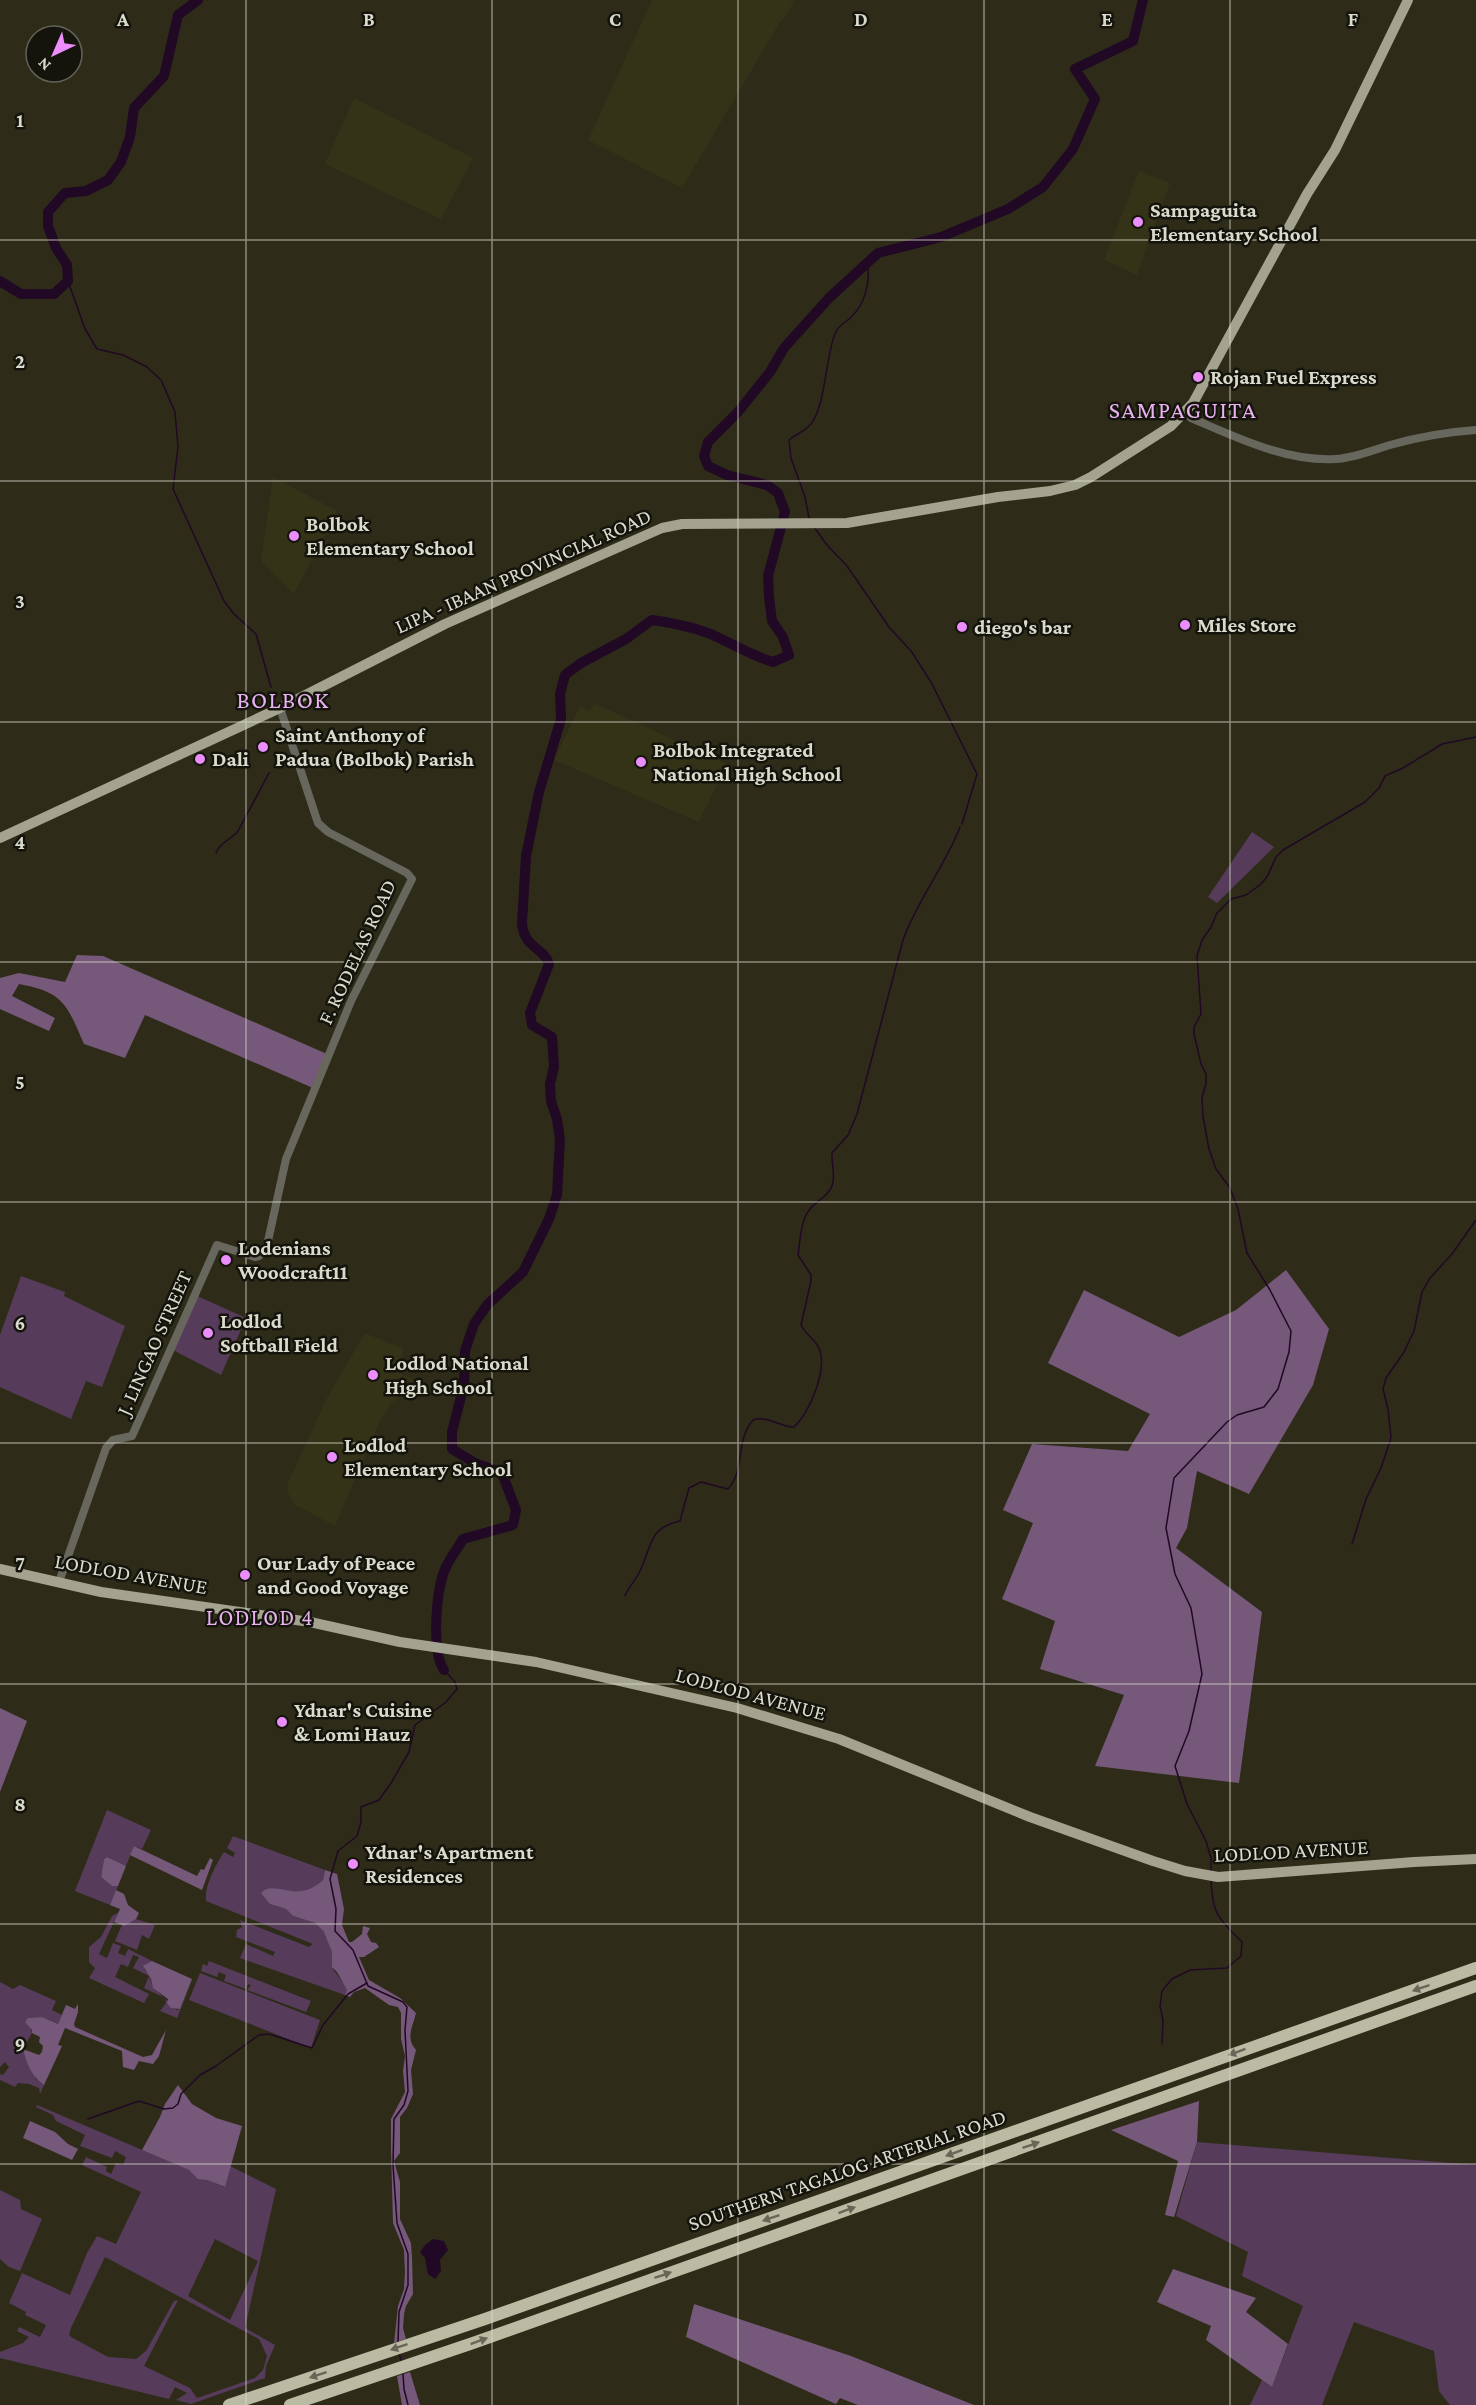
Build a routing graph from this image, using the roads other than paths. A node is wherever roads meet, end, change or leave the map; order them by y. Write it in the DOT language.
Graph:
graph roads {
  1 [pos="1408,0"];
  2 [pos="1186,413"];
  3 [pos="1476,430"];
  4 [pos="280,708"];
  5 [pos="0,838"];
  6 [pos="260,1256"];
  7 [pos="0,1569"];
  8 [pos="59,1582"];
  9 [pos="1476,1859"];
  10 [pos="1476,1968"];
  11 [pos="1476,1986"];
  12 [pos="232,2404"];
  13 [pos="290,2405"];
  1 -- 2 [label="main road, LIPA - IBAAN PROVINCIAL ROAD"];
  2 -- 3 [label="street"];
  2 -- 4 [label="main road, LIPA - IBAAN PROVINCIAL ROAD"];
  4 -- 5 [label="main road, LIPA - IBAAN PROVINCIAL ROAD"];
  4 -- 6 [label="street, F. RODELAS ROAD"];
  6 -- 8 [label="street, J. LINGAO STREET"];
  7 -- 8 [label="main road, LODLOD AVENUE"];
  8 -- 9 [label="main road, LODLOD AVENUE"];
  10 -- 12 [label="highway, SOUTHERN TAGALOG ARTERIAL ROAD, one-way"];
  13 -- 11 [label="highway, SOUTHERN TAGALOG ARTERIAL ROAD, one-way"];
}
